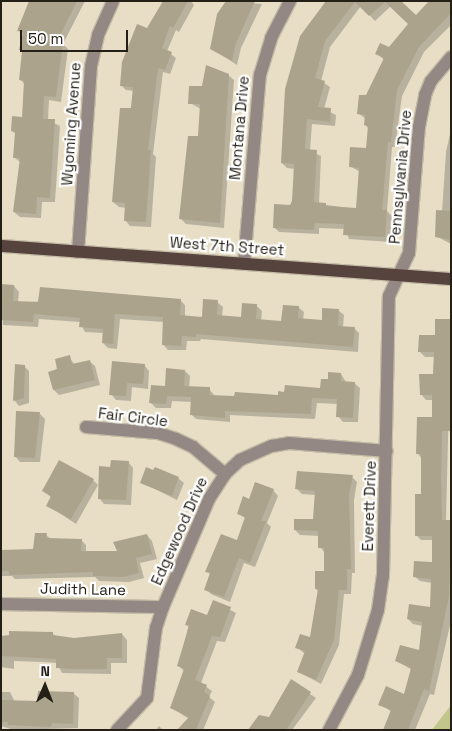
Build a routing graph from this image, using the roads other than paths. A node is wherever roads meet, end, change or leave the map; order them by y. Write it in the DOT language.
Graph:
graph roads {
  1 [pos="113,1"];
  2 [pos="290,1"];
  3 [pos="451,57"];
  4 [pos="1,246"];
  5 [pos="78,252"];
  6 [pos="244,264"];
  7 [pos="398,275"];
  8 [pos="451,279"];
  9 [pos="86,427"];
  10 [pos="388,451"];
  11 [pos="224,474"];
  12 [pos="1,604"];
  13 [pos="163,607"];
  14 [pos="117,730"];
  15 [pos="329,730"];
  1 -- 5 [label="street, Wyoming Avenue"];
  2 -- 6 [label="street, Montana Drive"];
  3 -- 7 [label="street, Pennsylvania Drive"];
  4 -- 5 [label="main road, West 7th Street"];
  5 -- 6 [label="main road, West 7th Street"];
  6 -- 7 [label="main road, West 7th Street"];
  7 -- 8 [label="main road, West 7th Street"];
  7 -- 10 [label="street, Everett Drive"];
  9 -- 11 [label="street, Fair Circle"];
  10 -- 11 [label="street, Edgewood Drive"];
  10 -- 15 [label="street, Everett Drive"];
  11 -- 13 [label="street, Edgewood Drive"];
  12 -- 13 [label="street, Judith Lane"];
  13 -- 14 [label="street, Edgewood Drive"];
}
